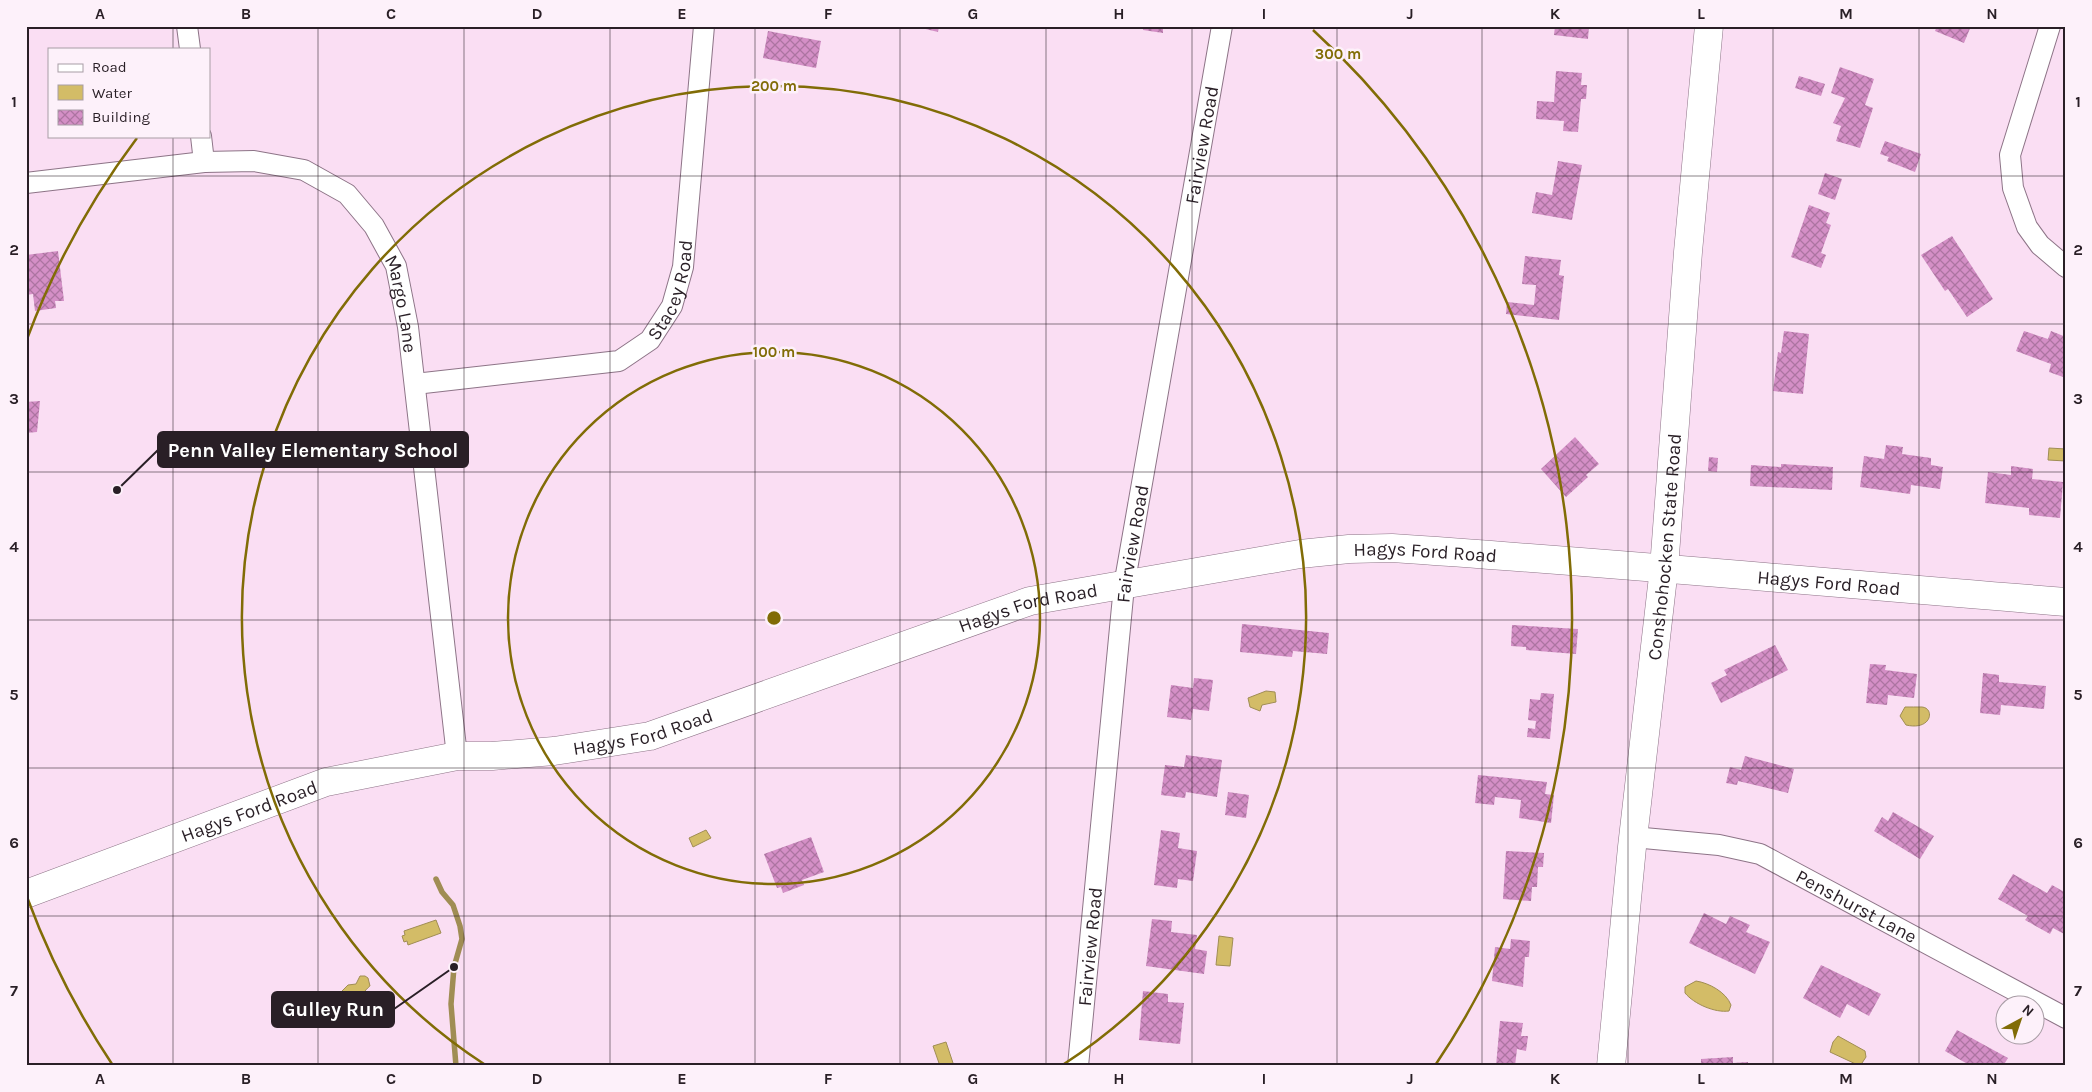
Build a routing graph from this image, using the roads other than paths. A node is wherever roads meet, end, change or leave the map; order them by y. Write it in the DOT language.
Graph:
graph roads {
  1 [pos="187,26"];
  2 [pos="704,26"];
  3 [pos="1222,26"];
  4 [pos="1709,26"];
  5 [pos="2050,26"];
  6 [pos="190,48"];
  7 [pos="201,138"];
  8 [pos="204,162"];
  9 [pos="26,183"];
  10 [pos="2066,267"];
  11 [pos="415,384"];
  12 [pos="1664,568"];
  13 [pos="1124,586"];
  14 [pos="2066,602"];
  15 [pos="456,756"];
  16 [pos="1633,837"];
  17 [pos="26,894"];
  18 [pos="2066,1018"];
  19 [pos="1078,1066"];
  20 [pos="1611,1066"];
  1 -- 6 [label="street"];
  2 -- 11 [label="street, Stacey Road"];
  3 -- 13 [label="street, Fairview Road"];
  4 -- 12 [label="street, Conshohocken State Road"];
  5 -- 10 [label="street"];
  7 -- 8 [label="street"];
  8 -- 9 [label="street, Margo Lane"];
  8 -- 11 [label="street, Margo Lane"];
  11 -- 15 [label="street, Margo Lane"];
  12 -- 13 [label="street, Hagys Ford Road"];
  12 -- 14 [label="street, Hagys Ford Road"];
  12 -- 16 [label="street, Conshohocken State Road"];
  13 -- 15 [label="street, Hagys Ford Road"];
  13 -- 19 [label="street, Fairview Road"];
  15 -- 17 [label="street, Hagys Ford Road"];
  16 -- 18 [label="street, Penshurst Lane"];
  16 -- 20 [label="street, Conshohocken State Road"];
}
